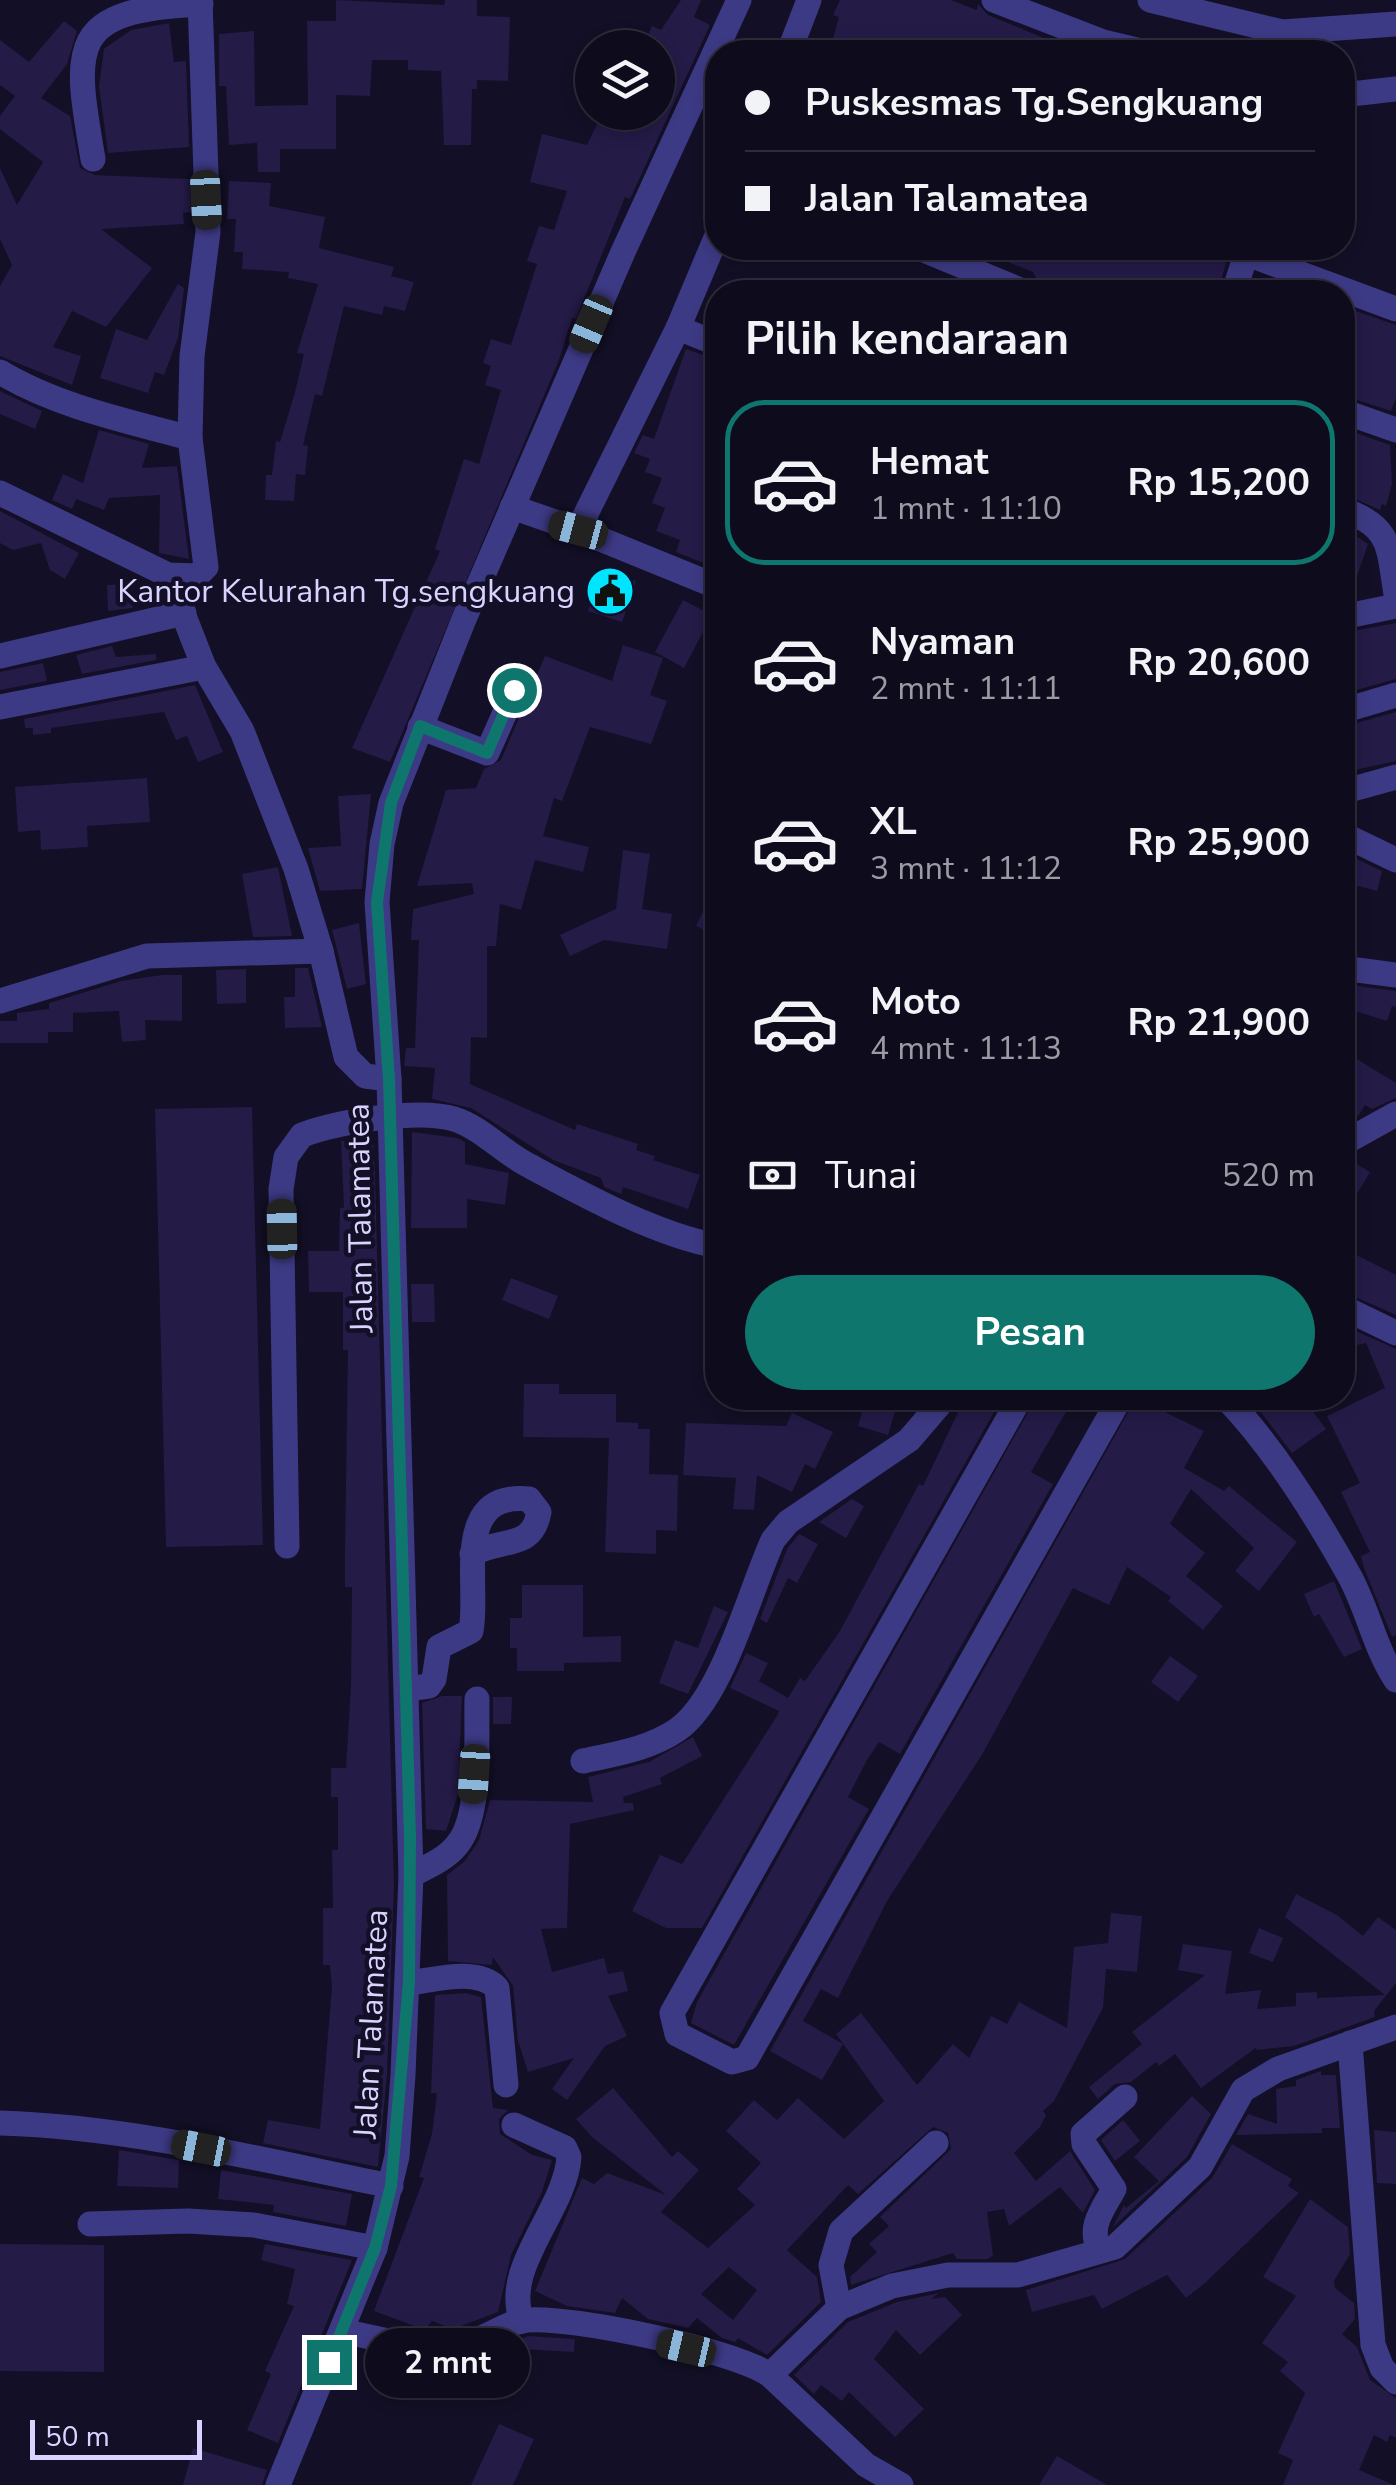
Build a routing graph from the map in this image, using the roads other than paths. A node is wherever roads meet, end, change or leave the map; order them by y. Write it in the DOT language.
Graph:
graph roads {
  1 [pos="739,0"];
  2 [pos="809,0"];
  3 [pos="994,0"];
  4 [pos="1150,0"];
  5 [pos="200,2"];
  6 [pos="1175,4"];
  7 [pos="1396,24"];
  8 [pos="721,40"];
  9 [pos="794,40"];
  10 [pos="1099,40"];
  11 [pos="705,76"];
  12 [pos="1396,89"];
  13 [pos="1355,94"];
  14 [pos="93,160"];
  15 [pos="707,260"];
  16 [pos="946,260"];
  17 [pos="1268,260"];
  18 [pos="992,280"];
  19 [pos="1320,280"];
  20 [pos="1355,293"];
  21 [pos="1396,309"];
  22 [pos="678,328"];
  23 [pos="705,339"];
  24 [pos="0,372"];
  25 [pos="1355,416"];
  26 [pos="1396,430"];
  27 [pos="190,438"];
  28 [pos="0,493"];
  29 [pos="512,507"];
  30 [pos="1355,513"];
  31 [pos="1388,526"];
  32 [pos="578,530"];
  33 [pos="168,575"];
  34 [pos="705,582"];
  35 [pos="1396,594"];
  36 [pos="1396,606"];
  37 [pos="184,613"];
  38 [pos="1355,614"];
  39 [pos="0,656"];
  40 [pos="204,667"];
  41 [pos="514,690"];
  42 [pos="1396,695"];
  43 [pos="0,707"];
  44 [pos="1355,707"];
  45 [pos="420,726"];
  46 [pos="1396,777"];
  47 [pos="1355,788"];
  48 [pos="1355,840"];
  49 [pos="1396,860"];
  50 [pos="321,951"];
  51 [pos="1355,970"];
  52 [pos="1396,975"];
  53 [pos="0,1001"];
  54 [pos="389,1079"];
  55 [pos="1396,1114"];
  56 [pos="388,1119"];
  57 [pos="1355,1137"];
  58 [pos="705,1244"];
  59 [pos="1355,1313"];
  60 [pos="1396,1333"];
  61 [pos="935,1410"];
  62 [pos="1013,1410"];
  63 [pos="1113,1410"];
  64 [pos="1235,1410"];
  65 [pos="287,1546"];
  66 [pos="472,1554"];
  67 [pos="1396,1680"];
  68 [pos="407,1689"];
  69 [pos="477,1699"];
  70 [pos="583,1762"];
  71 [pos="411,1876"];
  72 [pos="409,1982"];
  73 [pos="1396,2026"];
  74 [pos="1350,2043"];
  75 [pos="506,2085"];
  76 [pos="1125,2097"];
  77 [pos="0,2122"];
  78 [pos="514,2126"];
  79 [pos="936,2142"];
  80 [pos="391,2186"];
  81 [pos="90,2224"];
  82 [pos="375,2248"];
  83 [pos="1100,2250"];
  84 [pos="840,2308"];
  85 [pos="522,2320"];
  86 [pos="342,2331"];
  87 [pos="770,2376"];
  88 [pos="1396,2382"];
  89 [pos="278,2485"];
  90 [pos="901,2485"];
  1 -- 8 [label="street, Jalan Talamatea"];
  2 -- 9 [label="street"];
  3 -- 10 [label="street"];
  4 -- 6 [label="street"];
  5 -- 14 [label="street"];
  5 -- 27 [label="street"];
  6 -- 7 [label="street"];
  11 -- 29 [label="street, Jalan Talamatea"];
  12 -- 13 [label="street"];
  15 -- 22 [label="street"];
  16 -- 18 [label="street"];
  17 -- 19 [label="street"];
  20 -- 21 [label="street"];
  22 -- 23 [label="street"];
  22 -- 32 [label="street"];
  24 -- 27 [label="street"];
  25 -- 26 [label="street"];
  27 -- 33 [label="street"];
  28 -- 33 [label="street"];
  29 -- 32 [label="street"];
  29 -- 45 [label="street, Jalan Talamatea"];
  30 -- 31 [label="street"];
  31 -- 35 [label="street"];
  32 -- 34 [label="street"];
  33 -- 37 [label="street"];
  36 -- 38 [label="street"];
  37 -- 39 [label="street"];
  37 -- 40 [label="street"];
  40 -- 43 [label="street"];
  40 -- 50 [label="street"];
  41 -- 45 [label="street"];
  42 -- 44 [label="street"];
  45 -- 54 [label="street, Jalan Talamatea"];
  46 -- 47 [label="street"];
  48 -- 49 [label="street"];
  50 -- 53 [label="street"];
  50 -- 54 [label="street"];
  51 -- 52 [label="street"];
  54 -- 56 [label="street, Jalan Talamatea"];
  55 -- 57 [label="street"];
  56 -- 58 [label="street"];
  56 -- 65 [label="street"];
  56 -- 68 [label="street, Jalan Talamatea"];
  59 -- 60 [label="street"];
  61 -- 70 [label="street"];
  62 -- 63 [label="street"];
  64 -- 67 [label="street"];
  66 -- 68 [label="street"];
  68 -- 71 [label="street, Jalan Talamatea"];
  69 -- 71 [label="street"];
  71 -- 72 [label="street, Jalan Talamatea"];
  72 -- 75 [label="street"];
  72 -- 80 [label="street, Jalan Talamatea"];
  73 -- 74 [label="street"];
  74 -- 83 [label="street"];
  74 -- 88 [label="street"];
  76 -- 83 [label="street"];
  77 -- 80 [label="street"];
  78 -- 85 [label="street"];
  79 -- 84 [label="street"];
  80 -- 82 [label="street, Jalan Talamatea"];
  81 -- 82 [label="street"];
  82 -- 86 [label="street, Jalan Talamatea"];
  83 -- 84 [label="street"];
  84 -- 87 [label="street"];
  85 -- 86 [label="street"];
  85 -- 87 [label="street"];
  86 -- 89 [label="street, Jalan Talamatea"];
  87 -- 90 [label="street"];
}
